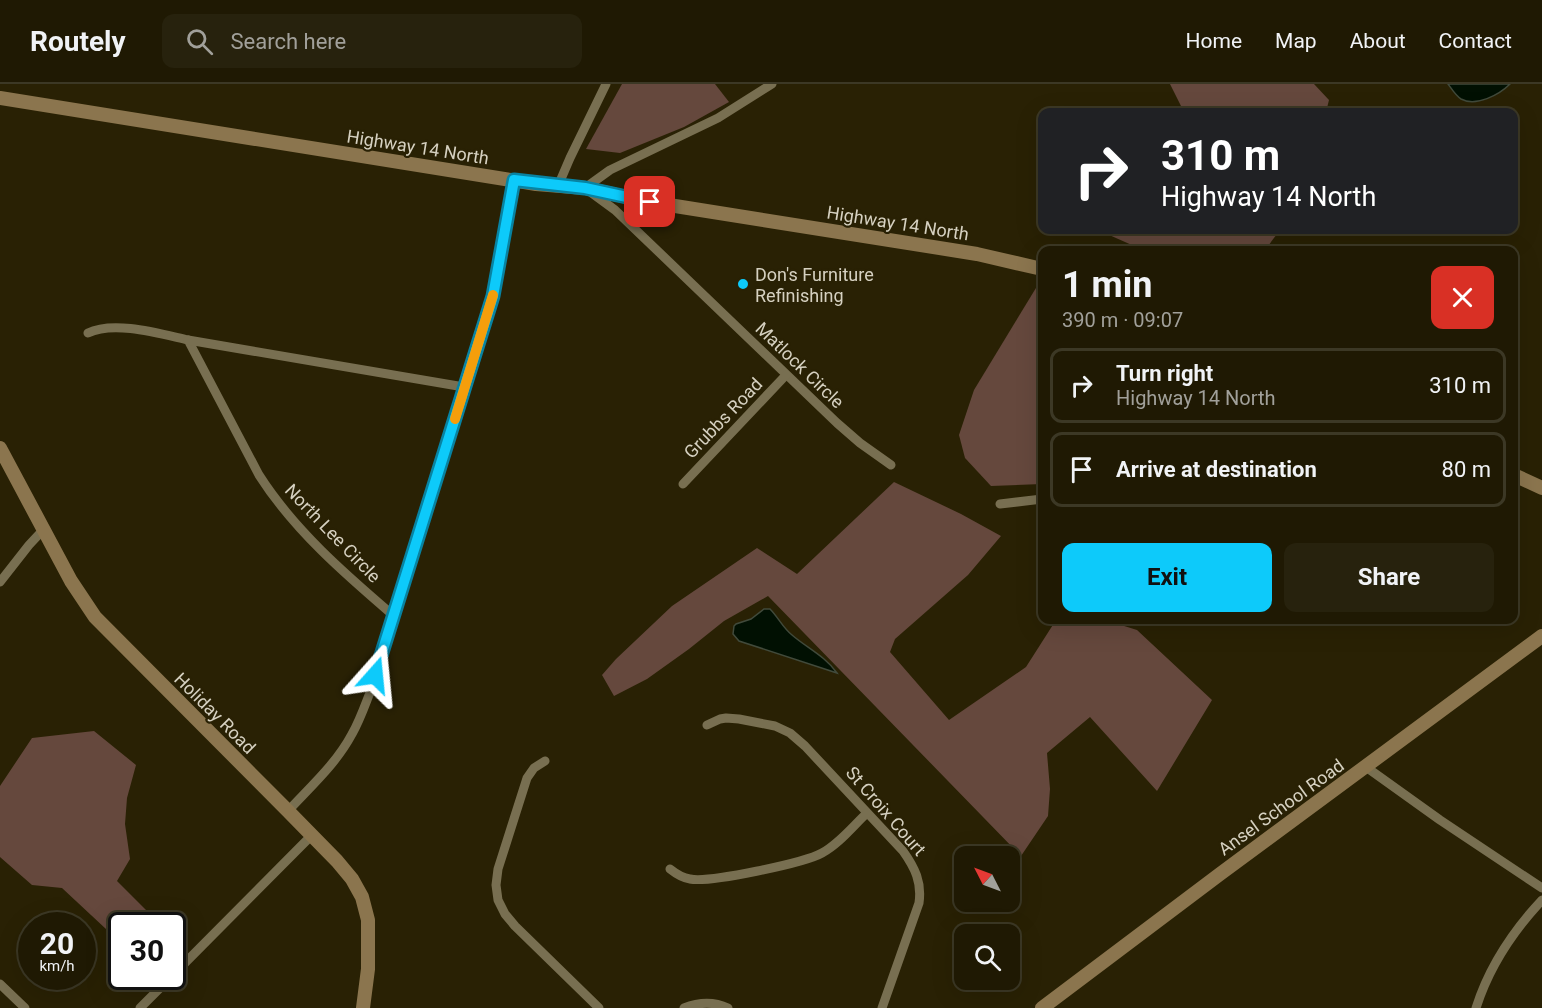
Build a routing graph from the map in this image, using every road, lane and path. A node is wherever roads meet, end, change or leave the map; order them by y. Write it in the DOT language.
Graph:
graph roads {
  1 [pos="606,84"];
  2 [pos="772,84"];
  3 [pos="0,98"];
  4 [pos="514,180"];
  5 [pos="558,186"];
  6 [pos="585,188"];
  7 [pos="1038,268"];
  8 [pos="88,333"];
  9 [pos="188,340"];
  10 [pos="786,375"];
  11 [pos="465,387"];
  12 [pos="0,448"];
  13 [pos="891,465"];
  14 [pos="1518,477"];
  15 [pos="683,484"];
  16 [pos="1542,488"];
  17 [pos="1038,499"];
  18 [pos="1000,504"];
  19 [pos="43,530"];
  20 [pos="0,582"];
  21 [pos="394,616"];
  22 [pos="1542,636"];
  23 [pos="707,725"];
  24 [pos="545,761"];
  25 [pos="1366,767"];
  26 [pos="288,811"];
  27 [pos="867,813"];
  28 [pos="312,835"];
  29 [pos="670,869"];
  30 [pos="1542,888"];
  31 [pos="1542,900"];
  32 [pos="186,962"];
  33 [pos="0,984"];
  34 [pos="158,990"];
  35 [pos="25,1008"];
  36 [pos="140,1008"];
  37 [pos="363,1008"];
  38 [pos="599,1008"];
  39 [pos="684,1008"];
  40 [pos="728,1008"];
  41 [pos="882,1008"];
  42 [pos="1042,1008"];
  43 [pos="1476,1008"];
  1 -- 5 [label="street"];
  2 -- 6 [label="street"];
  3 -- 4 [label="street, Highway 14 North"];
  4 -- 5 [label="street, Highway 14 North"];
  4 -- 11 [label="street"];
  5 -- 6 [label="street, Highway 14 North"];
  6 -- 7 [label="street, Highway 14 North"];
  6 -- 10 [label="street, Matlock Circle"];
  8 -- 9 [label="street"];
  9 -- 11 [label="street"];
  9 -- 21 [label="street, North Lee Circle"];
  10 -- 13 [label="street, Matlock Circle"];
  10 -- 15 [label="street, Grubbs Road"];
  11 -- 21 [label="street"];
  12 -- 19 [label="street, Holiday Road"];
  14 -- 16 [label="street"];
  17 -- 18 [label="street"];
  19 -- 20 [label="street"];
  19 -- 26 [label="street, Holiday Road"];
  21 -- 26 [label="street"];
  22 -- 25 [label="street, Ansel School Road"];
  23 -- 27 [label="street, St Croix Court"];
  24 -- 38 [label="street"];
  25 -- 30 [label="street"];
  25 -- 42 [label="street, Ansel School Road"];
  26 -- 28 [label="street, Holiday Road"];
  27 -- 29 [label="street"];
  27 -- 41 [label="street, St Croix Court"];
  28 -- 32 [label="street"];
  28 -- 37 [label="street, Holiday Road"];
  31 -- 43 [label="street"];
  33 -- 35 [label="street"];
  34 -- 36 [label="street"];
  39 -- 40 [label="street"];
}
